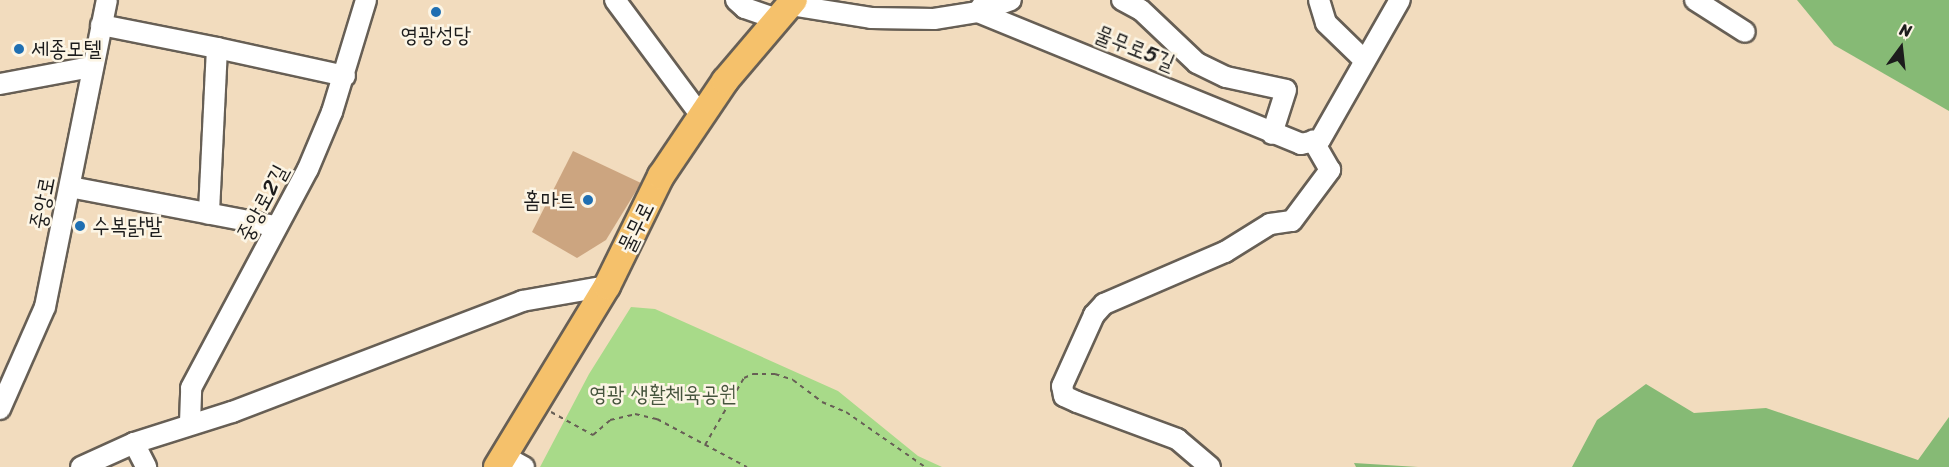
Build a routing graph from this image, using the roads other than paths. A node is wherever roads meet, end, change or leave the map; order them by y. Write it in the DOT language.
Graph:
graph roads {
  1 [pos="107,0"];
  2 [pos="366,0"];
  3 [pos="615,0"];
  4 [pos="736,0"];
  5 [pos="1011,0"];
  6 [pos="1122,0"];
  7 [pos="1319,0"];
  8 [pos="1400,0"];
  9 [pos="1695,0"];
  10 [pos="982,6"];
  11 [pos="788,8"];
  12 [pos="101,25"];
  13 [pos="1745,32"];
  14 [pos="217,48"];
  15 [pos="1364,60"];
  16 [pos="91,67"];
  17 [pos="345,76"];
  18 [pos="0,84"];
  19 [pos="701,116"];
  20 [pos="1272,134"];
  21 [pos="1313,141"];
  22 [pos="70,187"];
  23 [pos="209,214"];
  24 [pos="274,226"];
  25 [pos="607,286"];
  26 [pos="0,409"];
  27 [pos="189,423"];
  28 [pos="134,443"];
  29 [pos="508,463"];
  30 [pos="81,467"];
  31 [pos="146,467"];
  32 [pos="1210,467"];
  1 -- 12 [label="street, 중앙로"];
  2 -- 17 [label="street, 중앙로2길"];
  3 -- 19 [label="street"];
  4 -- 11 [label="street"];
  5 -- 10 [label="street"];
  6 -- 20 [label="street, 물무로5길"];
  7 -- 15 [label="street"];
  8 -- 15 [label="street"];
  9 -- 13 [label="street"];
  10 -- 11 [label="street"];
  10 -- 20 [label="street, 물무로5길"];
  11 -- 19 [label="main road, 물무로"];
  12 -- 14 [label="street"];
  12 -- 16 [label="street, 중앙로"];
  14 -- 17 [label="street"];
  14 -- 23 [label="street"];
  15 -- 21 [label="street"];
  16 -- 18 [label="street"];
  16 -- 22 [label="street, 중앙로"];
  17 -- 24 [label="street, 중앙로2길"];
  19 -- 25 [label="main road, 물무로"];
  20 -- 21 [label="street, 물무로5길"];
  21 -- 32 [label="street"];
  22 -- 23 [label="street"];
  22 -- 26 [label="street, 중앙로"];
  23 -- 24 [label="street"];
  24 -- 27 [label="street, 중앙로2길"];
  25 -- 27 [label="street"];
  25 -- 29 [label="main road, 물무로"];
  27 -- 28 [label="street"];
  28 -- 30 [label="street"];
  28 -- 31 [label="street"];
}
